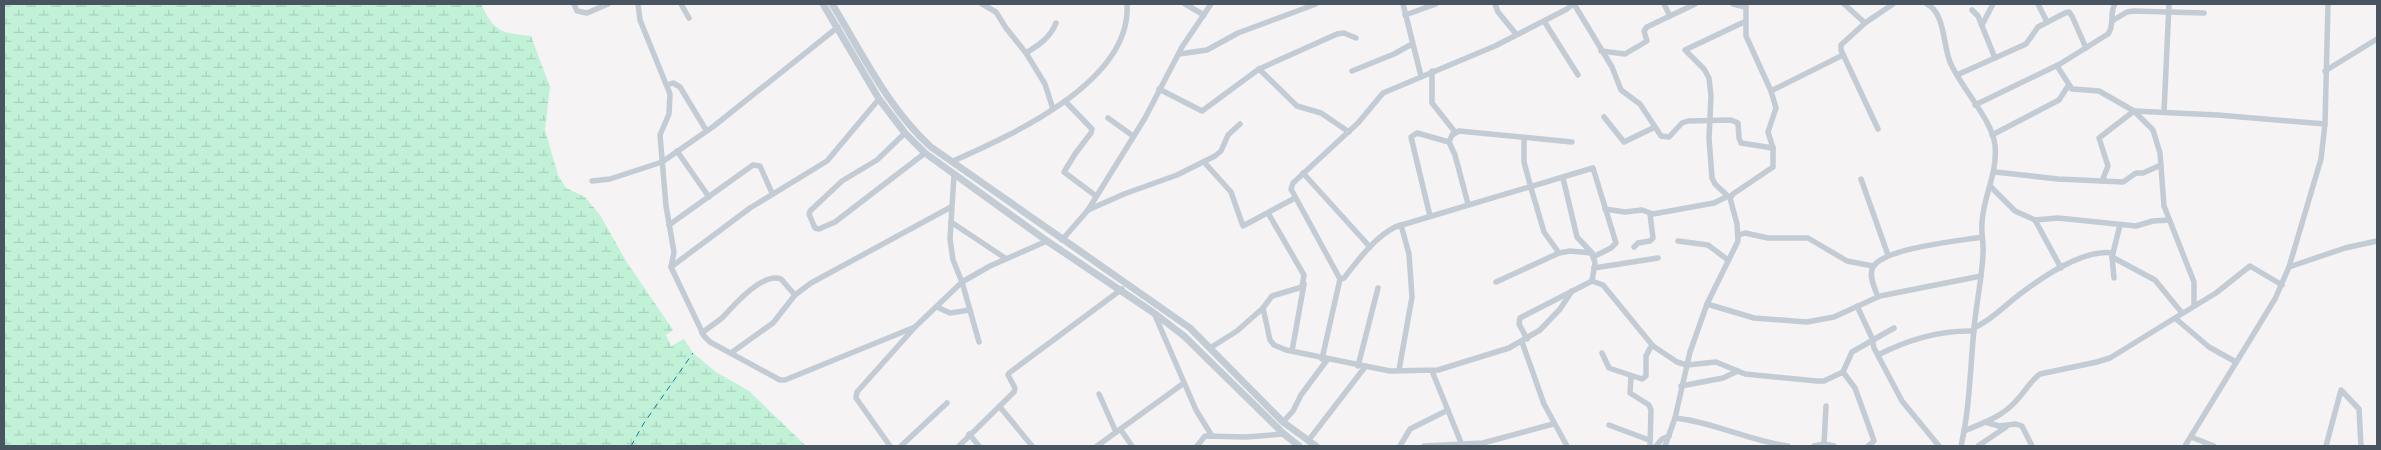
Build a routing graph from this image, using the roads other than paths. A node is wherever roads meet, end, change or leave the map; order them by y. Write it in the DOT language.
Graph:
graph roads {
  1 [pos="574,4"];
  2 [pos="608,4"];
  3 [pos="638,4"];
  4 [pos="680,4"];
  5 [pos="822,4"];
  6 [pos="832,4"];
  7 [pos="982,4"];
  8 [pos="1127,4"];
  9 [pos="1185,4"];
  10 [pos="1211,4"];
  11 [pos="1316,4"];
  12 [pos="1403,4"];
  13 [pos="1436,4"];
  14 [pos="1495,4"];
  15 [pos="1573,4"];
  16 [pos="1664,4"];
  17 [pos="1695,4"];
  18 [pos="1733,4"];
  19 [pos="1844,4"];
  20 [pos="1893,4"];
  21 [pos="1927,4"];
  22 [pos="1993,4"];
  23 [pos="2038,4"];
  24 [pos="2115,4"];
  25 [pos="2169,4"];
  26 [pos="2328,4"];
  27 [pos="1746,5"];
  28 [pos="1972,10"];
  29 [pos="2168,12"];
  30 [pos="2204,13"];
  31 [pos="1204,15"];
  32 [pos="1405,15"];
  33 [pos="1670,16"];
  34 [pos="689,18"];
  35 [pos="1544,21"];
  36 [pos="2112,21"];
  37 [pos="1744,22"];
  38 [pos="2046,22"];
  39 [pos="1056,23"];
  40 [pos="1865,23"];
  41 [pos="1982,25"];
  42 [pos="838,27"];
  43 [pos="1516,34"];
  44 [pos="1356,38"];
  45 [pos="2377,40"];
  46 [pos="1412,44"];
  47 [pos="2086,48"];
  48 [pos="1601,51"];
  49 [pos="1026,53"];
  50 [pos="1180,54"];
  51 [pos="1844,55"];
  52 [pos="1995,58"];
  53 [pos="2057,66"];
  54 [pos="1259,69"];
  55 [pos="1352,71"];
  56 [pos="1432,71"];
  57 [pos="2325,71"];
  58 [pos="1578,75"];
  59 [pos="1957,75"];
  60 [pos="1421,76"];
  61 [pos="667,85"];
  62 [pos="2068,86"];
  63 [pos="1159,89"];
  64 [pos="1771,91"];
  65 [pos="879,99"];
  66 [pos="1065,101"];
  67 [pos="1975,105"];
  68 [pos="1053,109"];
  69 [pos="2134,111"];
  70 [pos="2164,112"];
  71 [pos="1604,117"];
  72 [pos="1108,118"];
  73 [pos="1708,122"];
  74 [pos="1240,124"];
  75 [pos="2325,124"];
  76 [pos="1654,126"];
  77 [pos="1878,129"];
  78 [pos="706,130"];
  79 [pos="1349,132"];
  80 [pos="1455,132"];
  81 [pos="905,133"];
  82 [pos="1992,135"];
  83 [pos="1133,136"];
  84 [pos="1524,139"];
  85 [pos="1448,142"];
  86 [pos="1572,142"];
  87 [pos="1773,148"];
  88 [pos="677,151"];
  89 [pos="925,153"];
  90 [pos="662,162"];
  91 [pos="951,162"];
  92 [pos="1204,162"];
  93 [pos="2161,164"];
  94 [pos="1995,172"];
  95 [pos="1303,173"];
  96 [pos="954,175"];
  97 [pos="1562,178"];
  98 [pos="1861,180"];
  99 [pos="592,181"];
  100 [pos="2102,181"];
  101 [pos="1991,187"];
  102 [pos="1530,188"];
  103 [pos="772,193"];
  104 [pos="1096,196"];
  105 [pos="709,197"];
  106 [pos="1729,197"];
  107 [pos="1295,198"];
  108 [pos="1468,204"];
  109 [pos="951,207"];
  110 [pos="1605,209"];
  111 [pos="1088,210"];
  112 [pos="1268,213"];
  113 [pos="1650,214"];
  114 [pos="1430,216"];
  115 [pos="2035,220"];
  116 [pos="2169,220"];
  117 [pos="951,222"];
  118 [pos="669,225"];
  119 [pos="1401,225"];
  120 [pos="2120,225"];
  121 [pos="1739,235"];
  122 [pos="1982,237"];
  123 [pos="1062,240"];
  124 [pos="1678,240"];
  125 [pos="1047,241"];
  126 [pos="2377,241"];
  127 [pos="1370,247"];
  128 [pos="1634,247"];
  129 [pos="1559,252"];
  130 [pos="1593,255"];
  131 [pos="1888,255"];
  132 [pos="2113,255"];
  133 [pos="1005,258"];
  134 [pos="1658,258"];
  135 [pos="1728,260"];
  136 [pos="1873,266"];
  137 [pos="671,267"];
  138 [pos="2289,267"];
  139 [pos="1594,268"];
  140 [pos="2062,268"];
  141 [pos="1981,276"];
  142 [pos="2114,278"];
  143 [pos="1340,279"];
  144 [pos="1592,281"];
  145 [pos="962,282"];
  146 [pos="1496,282"];
  147 [pos="1304,284"];
  148 [pos="2282,285"];
  149 [pos="1378,288"];
  150 [pos="1122,289"];
  151 [pos="1572,291"];
  152 [pos="794,295"];
  153 [pos="1878,297"];
  154 [pos="1707,304"];
  155 [pos="1857,306"];
  156 [pos="2194,306"];
  157 [pos="937,307"];
  158 [pos="1263,308"];
  159 [pos="970,310"];
  160 [pos="1154,313"];
  161 [pos="2182,313"];
  162 [pos="2174,318"];
  163 [pos="915,327"];
  164 [pos="1894,328"];
  165 [pos="1974,329"];
  166 [pos="702,333"];
  167 [pos="1524,340"];
  168 [pos="1872,341"];
  169 [pos="979,342"];
  170 [pos="1653,346"];
  171 [pos="1210,348"];
  172 [pos="1292,351"];
  173 [pos="731,353"];
  174 [pos="1602,353"];
  175 [pos="1878,355"];
  176 [pos="1325,359"];
  177 [pos="2236,362"];
  178 [pos="1687,365"];
  179 [pos="1358,366"];
  180 [pos="1365,367"];
  181 [pos="1399,370"];
  182 [pos="1432,371"];
  183 [pos="1738,371"];
  184 [pos="1843,372"];
  185 [pos="1631,376"];
  186 [pos="1184,383"];
  187 [pos="1681,386"];
  188 [pos="1099,394"];
  189 [pos="947,403"];
  190 [pos="1826,406"];
  191 [pos="1000,407"];
  192 [pos="1448,410"];
  193 [pos="1675,418"];
  194 [pos="1283,422"];
  195 [pos="1985,422"];
  196 [pos="1553,424"];
  197 [pos="1610,425"];
  198 [pos="2008,426"];
  199 [pos="1118,431"];
  200 [pos="1964,431"];
  201 [pos="969,434"];
  202 [pos="1284,434"];
  203 [pos="1212,436"];
  204 [pos="1669,436"];
  205 [pos="2191,437"];
  206 [pos="1308,441"];
  207 [pos="1650,443"];
  208 [pos="1824,444"];
  209 [pos="1462,445"];
  210 [pos="890,446"];
  211 [pos="901,446"];
  212 [pos="958,446"];
  213 [pos="979,446"];
  214 [pos="1032,446"];
  215 [pos="1097,446"];
  216 [pos="1132,446"];
  217 [pos="1197,446"];
  218 [pos="1299,446"];
  219 [pos="1316,446"];
  220 [pos="1400,446"];
  221 [pos="1424,446"];
  222 [pos="1567,446"];
  223 [pos="1656,446"];
  224 [pos="1665,446"];
  225 [pos="1788,446"];
  226 [pos="1814,446"];
  227 [pos="1834,446"];
  228 [pos="1868,446"];
  229 [pos="1939,446"];
  230 [pos="1961,446"];
  231 [pos="1978,446"];
  232 [pos="2032,446"];
  233 [pos="2184,446"];
  234 [pos="2214,446"];
  235 [pos="2326,446"];
  236 [pos="2361,446"];
  1 -- 2 [label="street"];
  3 -- 61 [label="street"];
  4 -- 34 [label="street"];
  5 -- 42 [label="street"];
  6 -- 91 [label="street"];
  7 -- 49 [label="street"];
  8 -- 66 [label="street"];
  9 -- 31 [label="street"];
  10 -- 31 [label="street"];
  11 -- 50 [label="street"];
  12 -- 32 [label="street"];
  13 -- 32 [label="street"];
  14 -- 43 [label="street"];
  15 -- 35 [label="street"];
  15 -- 48 [label="street"];
  16 -- 33 [label="street"];
  17 -- 33 [label="street"];
  18 -- 27 [label="street"];
  19 -- 40 [label="street"];
  20 -- 40 [label="street"];
  21 -- 59 [label="street"];
  22 -- 41 [label="street"];
  23 -- 38 [label="street"];
  24 -- 36 [label="street"];
  25 -- 29 [label="street"];
  26 -- 57 [label="street"];
  27 -- 37 [label="street"];
  28 -- 41 [label="street"];
  29 -- 30 [label="street"];
  29 -- 36 [label="street"];
  29 -- 70 [label="street"];
  31 -- 50 [label="street"];
  32 -- 46 [label="street"];
  33 -- 48 [label="street"];
  35 -- 43 [label="street"];
  35 -- 58 [label="street"];
  36 -- 47 [label="street"];
  37 -- 64 [label="street"];
  37 -- 73 [label="street"];
  38 -- 47 [label="street"];
  38 -- 52 [label="street"];
  39 -- 49 [label="street"];
  40 -- 51 [label="street"];
  41 -- 52 [label="street"];
  42 -- 65 [label="street"];
  42 -- 78 [label="street"];
  43 -- 56 [label="street"];
  44 -- 54 [label="street"];
  45 -- 57 [label="street"];
  46 -- 55 [label="street"];
  46 -- 60 [label="street"];
  47 -- 53 [label="street"];
  48 -- 76 [label="street"];
  49 -- 68 [label="street"];
  50 -- 63 [label="street"];
  51 -- 64 [label="street"];
  51 -- 77 [label="street"];
  52 -- 59 [label="street"];
  53 -- 62 [label="street"];
  53 -- 67 [label="street"];
  54 -- 63 [label="street"];
  54 -- 79 [label="street"];
  56 -- 60 [label="street"];
  56 -- 80 [label="street"];
  57 -- 75 [label="street"];
  59 -- 67 [label="street"];
  60 -- 79 [label="street"];
  61 -- 78 [label="street"];
  61 -- 90 [label="street"];
  62 -- 69 [label="street"];
  62 -- 82 [label="street"];
  63 -- 83 [label="street"];
  64 -- 87 [label="street"];
  65 -- 81 [label="street"];
  65 -- 103 [label="street"];
  66 -- 68 [label="street"];
  66 -- 104 [label="street"];
  67 -- 82 [label="street"];
  68 -- 91 [label="street"];
  69 -- 70 [label="street"];
  69 -- 93 [label="street"];
  69 -- 100 [label="street"];
  70 -- 75 [label="street"];
  71 -- 76 [label="street"];
  72 -- 83 [label="street"];
  73 -- 76 [label="street"];
  73 -- 87 [label="street"];
  73 -- 106 [label="street"];
  74 -- 92 [label="street"];
  75 -- 138 [label="street"];
  78 -- 88 [label="street"];
  79 -- 95 [label="street"];
  80 -- 84 [label="street"];
  80 -- 85 [label="street"];
  81 -- 89 [label="street"];
  81 -- 89 [label="street"];
  82 -- 94 [label="street"];
  83 -- 104 [label="street"];
  84 -- 86 [label="street"];
  84 -- 102 [label="street"];
  85 -- 108 [label="street"];
  85 -- 114 [label="street"];
  87 -- 106 [label="street"];
  88 -- 90 [label="street"];
  88 -- 105 [label="street"];
  89 -- 96 [label="street"];
  90 -- 99 [label="street"];
  90 -- 118 [label="street"];
  91 -- 123 [label="street"];
  92 -- 111 [label="street"];
  92 -- 112 [label="street"];
  93 -- 100 [label="street"];
  93 -- 116 [label="street"];
  94 -- 100 [label="street"];
  94 -- 101 [label="street"];
  95 -- 107 [label="street"];
  95 -- 127 [label="street"];
  96 -- 109 [label="street"];
  96 -- 125 [label="street"];
  97 -- 102 [label="street"];
  97 -- 110 [label="street"];
  97 -- 130 [label="street"];
  98 -- 131 [label="street"];
  101 -- 115 [label="street"];
  101 -- 122 [label="street"];
  102 -- 108 [label="street"];
  102 -- 129 [label="street"];
  103 -- 105 [label="street"];
  103 -- 137 [label="street"];
  104 -- 111 [label="street"];
  105 -- 118 [label="street"];
  106 -- 113 [label="street"];
  106 -- 121 [label="street"];
  107 -- 112 [label="street"];
  107 -- 143 [label="street"];
  108 -- 114 [label="street"];
  109 -- 117 [label="street"];
  109 -- 152 [label="street"];
  110 -- 113 [label="street"];
  110 -- 130 [label="street"];
  111 -- 123 [label="street"];
  112 -- 147 [label="street"];
  113 -- 128 [label="street"];
  114 -- 119 [label="street"];
  115 -- 120 [label="street"];
  115 -- 140 [label="street"];
  116 -- 120 [label="street"];
  116 -- 156 [label="street"];
  117 -- 133 [label="street"];
  117 -- 145 [label="street"];
  118 -- 137 [label="street"];
  119 -- 127 [label="street"];
  119 -- 181 [label="street"];
  120 -- 132 [label="street"];
  121 -- 135 [label="street"];
  121 -- 136 [label="street"];
  122 -- 131 [label="street"];
  122 -- 141 [label="street"];
  123 -- 171 [label="street"];
  124 -- 135 [label="street"];
  125 -- 133 [label="street"];
  125 -- 150 [label="street"];
  126 -- 138 [label="street"];
  127 -- 143 [label="street"];
  129 -- 130 [label="street"];
  129 -- 146 [label="street"];
  130 -- 139 [label="street"];
  131 -- 136 [label="street"];
  132 -- 140 [label="street"];
  132 -- 142 [label="street"];
  132 -- 161 [label="street"];
  133 -- 145 [label="street"];
  134 -- 139 [label="street"];
  135 -- 154 [label="street"];
  136 -- 153 [label="street"];
  137 -- 166 [label="street"];
  138 -- 148 [label="street"];
  139 -- 144 [label="street"];
  140 -- 165 [label="street"];
  141 -- 153 [label="street"];
  141 -- 165 [label="street"];
  143 -- 176 [label="street"];
  144 -- 151 [label="street"];
  144 -- 170 [label="street"];
  145 -- 157 [label="street"];
  145 -- 159 [label="street"];
  147 -- 158 [label="street"];
  147 -- 172 [label="street"];
  148 -- 156 [label="street"];
  148 -- 177 [label="street"];
  149 -- 179 [label="street"];
  150 -- 160 [label="street"];
  150 -- 191 [label="street"];
  151 -- 167 [label="street"];
  151 -- 167 [label="street"];
  152 -- 166 [label="street"];
  152 -- 173 [label="street"];
  153 -- 155 [label="street"];
  154 -- 155 [label="street"];
  154 -- 178 [label="street"];
  155 -- 168 [label="street"];
  156 -- 161 [label="street"];
  157 -- 159 [label="street"];
  157 -- 163 [label="street"];
  158 -- 171 [label="street"];
  158 -- 172 [label="street"];
  159 -- 169 [label="street"];
  160 -- 186 [label="street"];
  160 -- 202 [label="street"];
  161 -- 162 [label="street"];
  162 -- 177 [label="street"];
  162 -- 195 [label="street"];
  163 -- 173 [label="street"];
  163 -- 210 [label="street"];
  164 -- 168 [label="street"];
  165 -- 175 [label="street"];
  165 -- 200 [label="street"];
  166 -- 173 [label="street"];
  167 -- 182 [label="street"];
  167 -- 196 [label="street"];
  168 -- 175 [label="street"];
  168 -- 184 [label="street"];
  170 -- 178 [label="street"];
  170 -- 185 [label="street"];
  171 -- 194 [label="street"];
  172 -- 176 [label="street"];
  174 -- 185 [label="street"];
  175 -- 229 [label="street"];
  176 -- 179 [label="street"];
  176 -- 194 [label="street"];
  177 -- 205 [label="street"];
  178 -- 183 [label="street"];
  178 -- 187 [label="street"];
  179 -- 180 [label="street"];
  180 -- 181 [label="street"];
  180 -- 206 [label="street"];
  181 -- 182 [label="street"];
  182 -- 192 [label="street"];
  183 -- 184 [label="street"];
  183 -- 187 [label="street"];
  184 -- 228 [label="street"];
  185 -- 207 [label="street"];
  186 -- 199 [label="street"];
  186 -- 203 [label="street"];
  187 -- 193 [label="street"];
  188 -- 199 [label="street"];
  189 -- 211 [label="street"];
  190 -- 208 [label="street"];
  191 -- 201 [label="street"];
  191 -- 214 [label="street"];
  192 -- 209 [label="street"];
  192 -- 220 [label="street"];
  193 -- 204 [label="street"];
  193 -- 225 [label="street"];
  194 -- 206 [label="street"];
  195 -- 198 [label="street"];
  195 -- 200 [label="street"];
  196 -- 209 [label="street"];
  196 -- 222 [label="street"];
  197 -- 207 [label="street"];
  198 -- 231 [label="street"];
  198 -- 232 [label="street"];
  199 -- 215 [label="street"];
  199 -- 216 [label="street"];
  200 -- 230 [label="street"];
  201 -- 212 [label="street"];
  201 -- 213 [label="street"];
  202 -- 203 [label="street"];
  202 -- 218 [label="street"];
  203 -- 217 [label="street"];
  204 -- 223 [label="street"];
  204 -- 224 [label="street"];
  205 -- 233 [label="street"];
  205 -- 234 [label="street"];
  206 -- 219 [label="street"];
  208 -- 226 [label="street"];
  208 -- 227 [label="street"];
  209 -- 221 [label="street"];
  235 -- 236 [label="street"];
}
